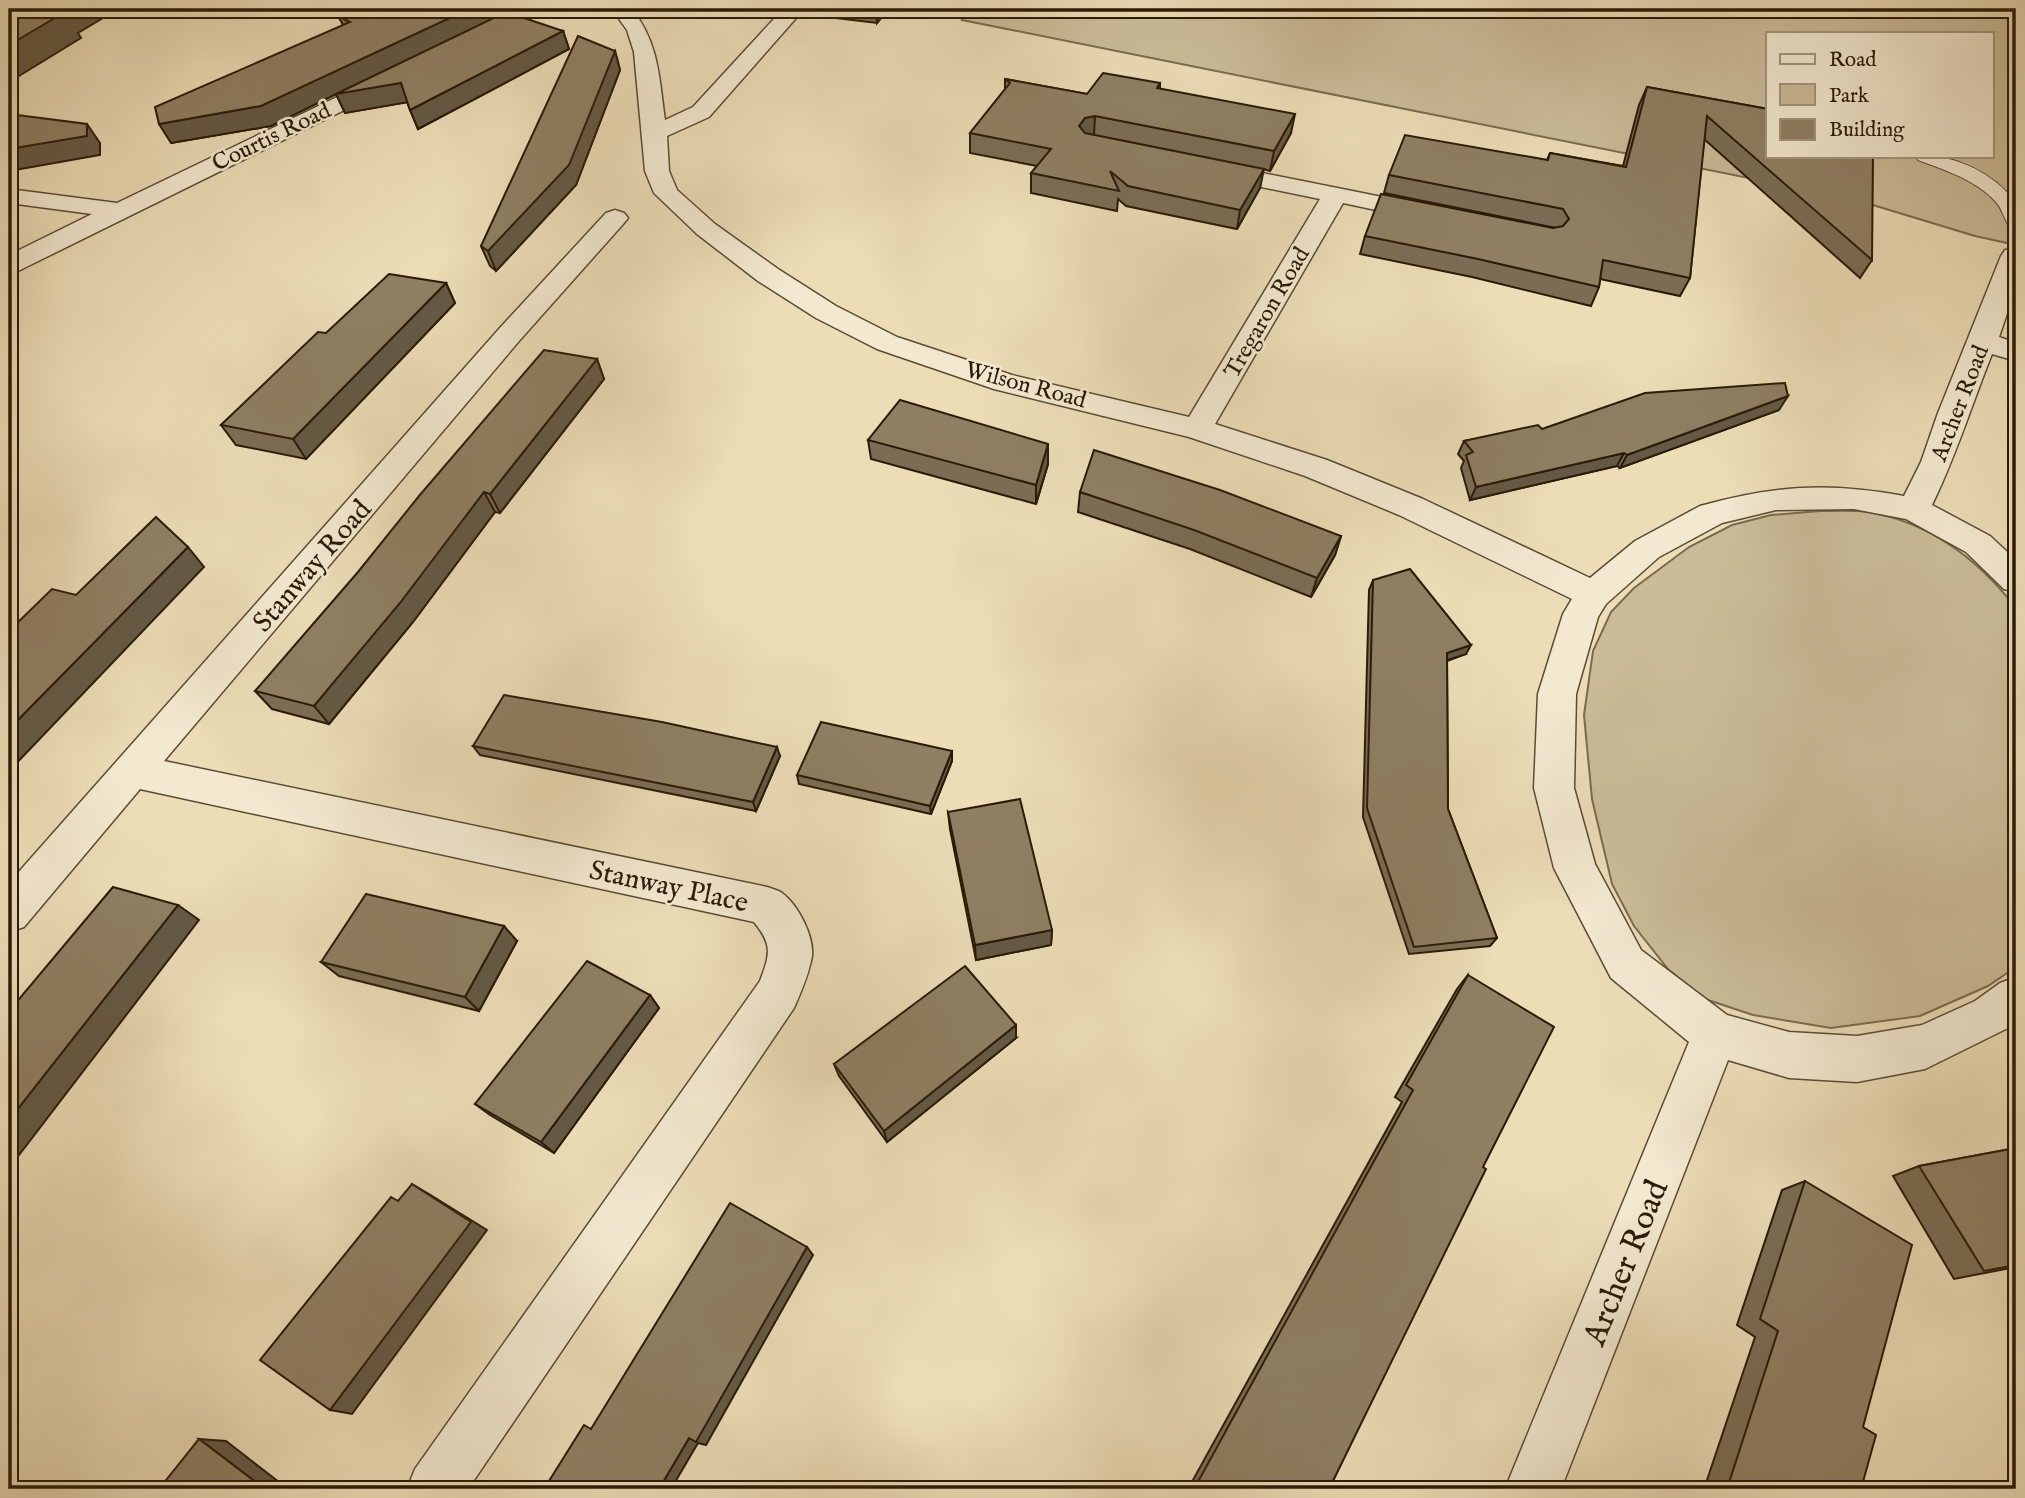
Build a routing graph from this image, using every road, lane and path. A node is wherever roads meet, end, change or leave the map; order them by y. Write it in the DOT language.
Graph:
graph roads {
  1 [pos="535,9"];
  2 [pos="622,9"];
  3 [pos="794,9"];
  4 [pos="449,50"];
  5 [pos="411,68"];
  6 [pos="656,133"];
  7 [pos="1930,158"];
  8 [pos="1187,165"];
  9 [pos="1335,195"];
  10 [pos="9,197"];
  11 [pos="116,210"];
  12 [pos="615,218"];
  13 [pos="1454,218"];
  14 [pos="2016,222"];
  15 [pos="2015,252"];
  16 [pos="9,265"];
  17 [pos="1983,341"];
  18 [pos="2016,352"];
  19 [pos="1197,429"];
  20 [pos="1914,509"];
  21 [pos="2016,580"];
  22 [pos="1594,595"];
  23 [pos="133,771"];
  24 [pos="9,913"];
  25 [pos="2016,998"];
  26 [pos="1715,1034"];
  27 [pos="435,1489"];
  28 [pos="1534,1489"];
  1 -- 4 [label="street"];
  2 -- 6 [label="street, Wilson Road"];
  3 -- 6 [label="street"];
  5 -- 11 [label="street, Courtis Road"];
  6 -- 19 [label="street, Wilson Road"];
  7 -- 14 [label="lane"];
  8 -- 9 [label="street"];
  9 -- 13 [label="street"];
  9 -- 19 [label="street, Tregaron Road"];
  10 -- 11 [label="street"];
  11 -- 16 [label="street, Courtis Road"];
  12 -- 23 [label="street, Stanway Road"];
  15 -- 17 [label="street, Archer Road"];
  17 -- 18 [label="street"];
  17 -- 20 [label="street, Archer Road"];
  19 -- 22 [label="street, Wilson Road"];
  20 -- 21 [label="street"];
  20 -- 22 [label="street"];
  22 -- 26 [label="street"];
  23 -- 24 [label="street, Stanway Road"];
  23 -- 27 [label="street, Stanway Place"];
  25 -- 26 [label="street"];
  26 -- 28 [label="street, Archer Road"];
}
